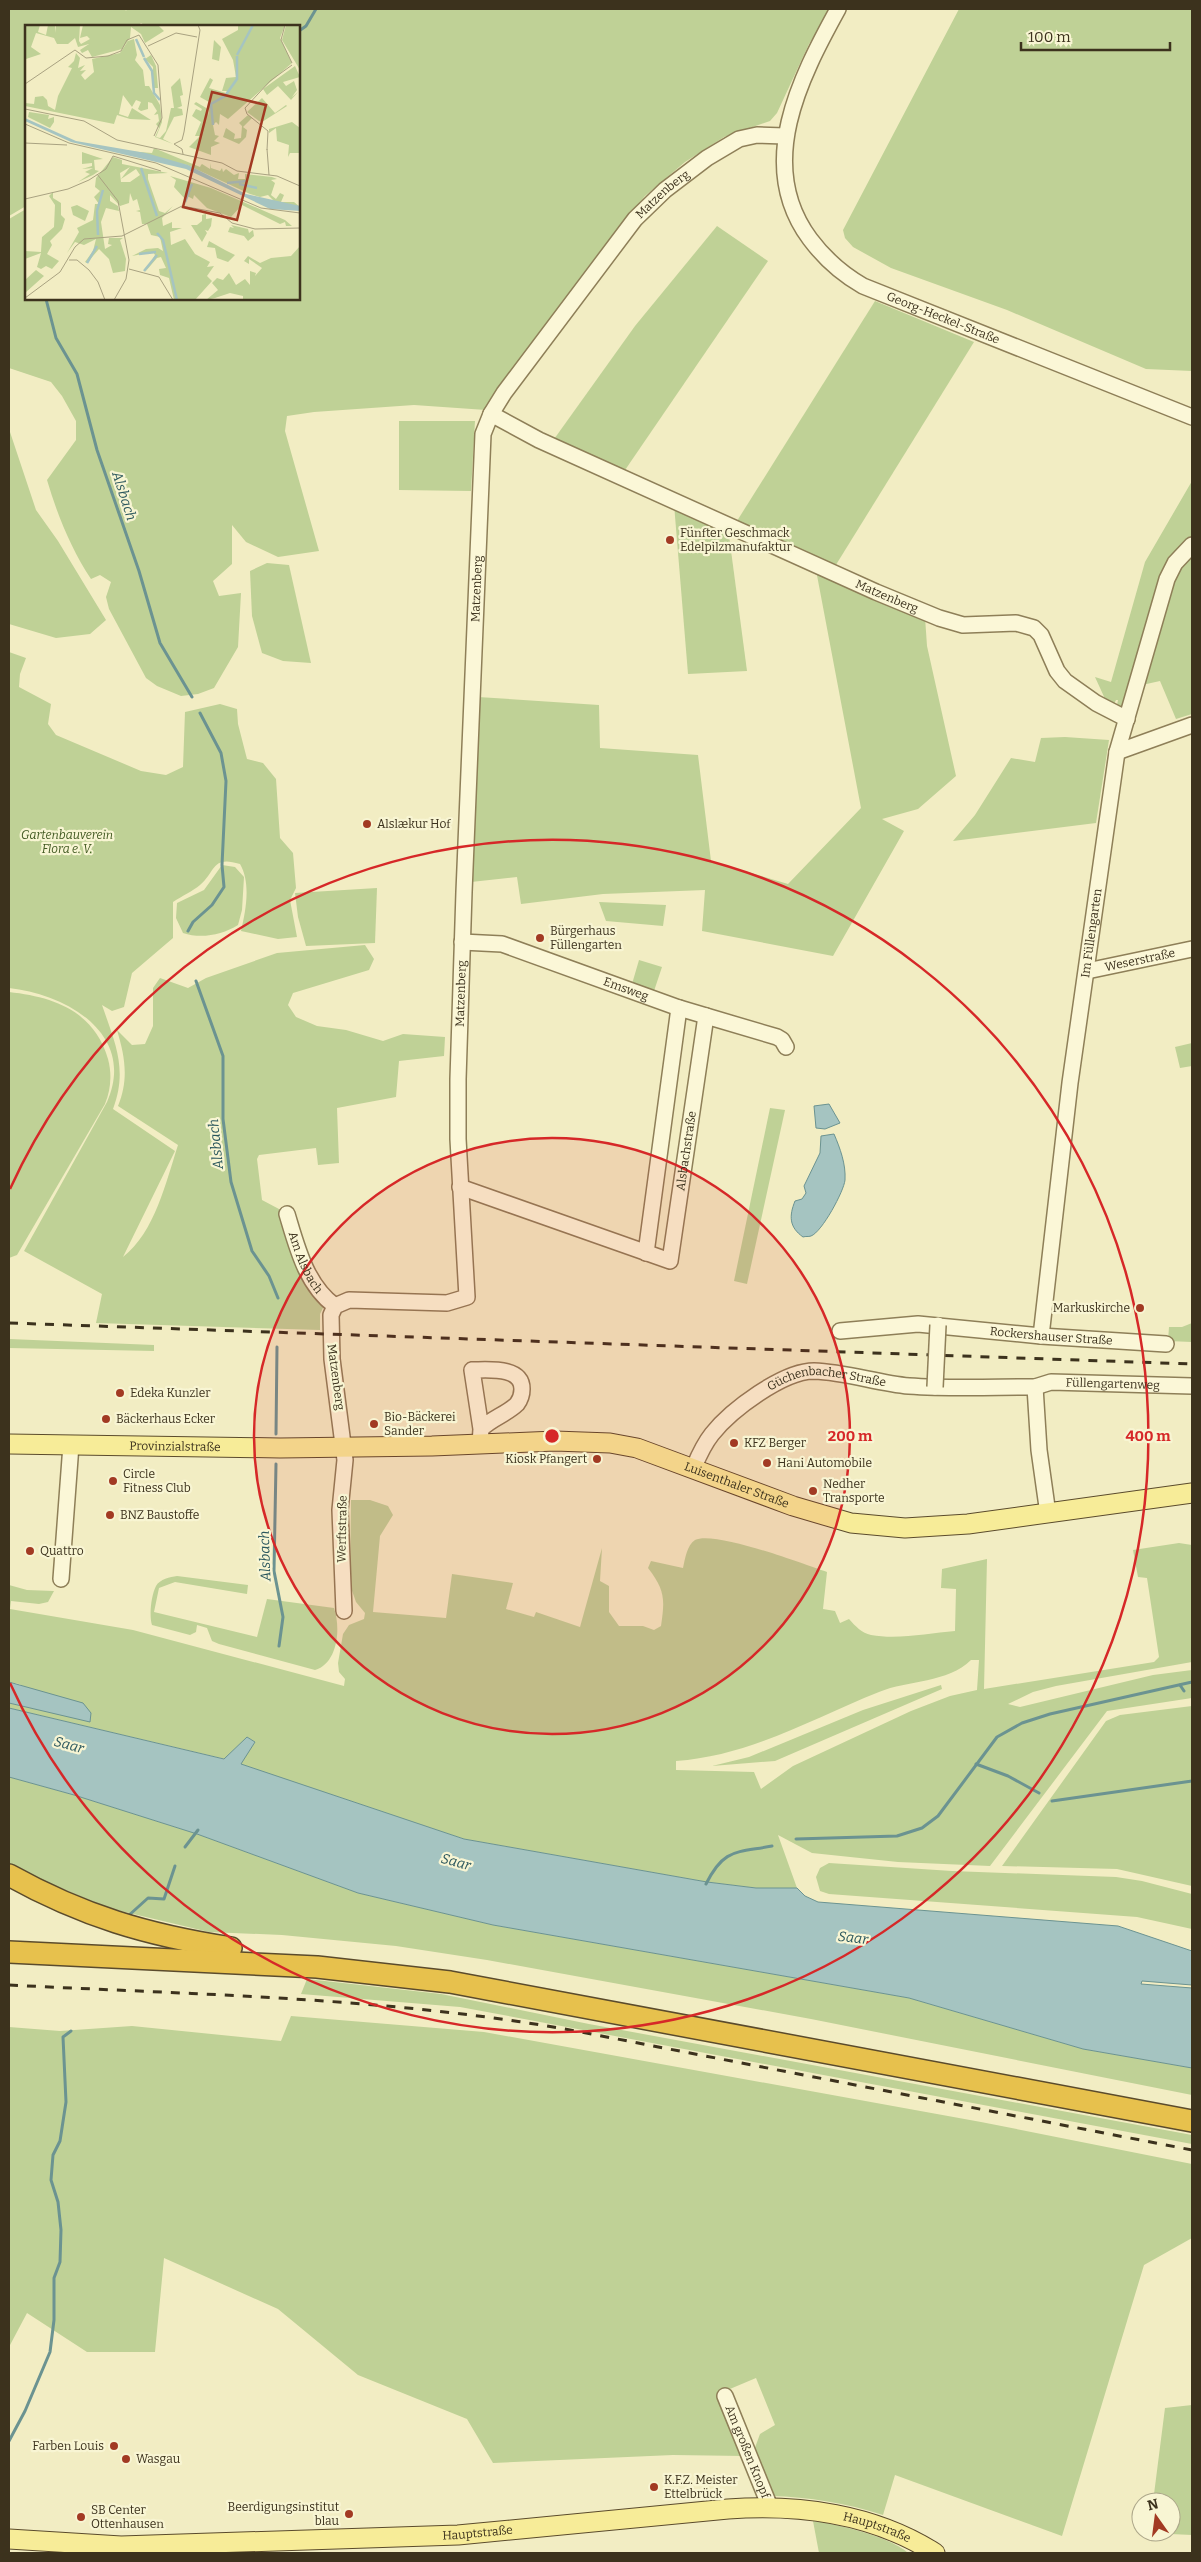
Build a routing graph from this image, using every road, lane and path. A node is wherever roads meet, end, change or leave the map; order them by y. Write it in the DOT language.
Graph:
graph roads {
  1 [pos="838,9"];
  2 [pos="785,136"];
  3 [pos="491,414"];
  4 [pos="1192,417"];
  5 [pos="1192,545"];
  6 [pos="1126,719"];
  7 [pos="1192,725"];
  8 [pos="1117,752"];
  9 [pos="462,942"];
  10 [pos="1192,949"];
  11 [pos="1088,971"];
  12 [pos="679,1008"];
  13 [pos="706,1016"];
  14 [pos="786,1047"];
  15 [pos="460,1187"];
  16 [pos="287,1214"];
  17 [pos="646,1253"];
  18 [pos="335,1306"];
  19 [pos="938,1326"];
  20 [pos="840,1331"];
  21 [pos="1041,1336"];
  22 [pos="1166,1344"];
  23 [pos="1192,1386"];
  24 [pos="935,1387"];
  25 [pos="1035,1387"];
  26 [pos="9,1444"];
  27 [pos="71,1445"];
  28 [pos="344,1447"];
  29 [pos="280,1448"];
  30 [pos="694,1468"];
  31 [pos="1192,1493"];
  32 [pos="1048,1514"];
  33 [pos="61,1579"];
  34 [pos="344,1611"];
  35 [pos="9,1876"];
  36 [pos="9,1939"];
  37 [pos="231,1948"];
  38 [pos="9,1952"];
  39 [pos="1192,2107"];
  40 [pos="1192,2121"];
  41 [pos="725,2396"];
  42 [pos="770,2507"];
  43 [pos="9,2538"];
  44 [pos="133,2550"];
  45 [pos="935,2553"];
  1 -- 2 [label="street"];
  2 -- 3 [label="street, Matzenberg"];
  2 -- 4 [label="street, Georg-Heckel-Straße"];
  3 -- 6 [label="street, Matzenberg"];
  3 -- 9 [label="street, Matzenberg"];
  5 -- 6 [label="street, Im Füllengarten"];
  6 -- 8 [label="street, Im Füllengarten"];
  7 -- 8 [label="street"];
  8 -- 11 [label="street, Im Füllengarten"];
  9 -- 12 [label="street, Emsweg"];
  9 -- 15 [label="street, Matzenberg"];
  10 -- 11 [label="street, Weserstraße"];
  11 -- 21 [label="street, Im Füllengarten"];
  12 -- 13 [label="street, Emsweg"];
  12 -- 17 [label="street, Alsbachstraße"];
  13 -- 14 [label="street, Emsweg"];
  13 -- 17 [label="street, Alsbachstraße"];
  15 -- 17 [label="street, Alsbachstraße"];
  15 -- 18 [label="street, Matzenberg"];
  16 -- 18 [label="street, Am Alsbach"];
  18 -- 28 [label="street, Matzenberg"];
  19 -- 20 [label="street"];
  19 -- 21 [label="street, Rockershauser Straße"];
  19 -- 24 [label="street, bridge"];
  21 -- 22 [label="street, Rockershauser Straße"];
  23 -- 25 [label="street, Füllengartenweg"];
  24 -- 25 [label="street, Füllengartenweg"];
  24 -- 30 [label="street, Güchenbacher Straße"];
  25 -- 32 [label="street"];
  26 -- 27 [label="main road, Provinzialstraße"];
  27 -- 29 [label="main road, Provinzialstraße"];
  27 -- 33 [label="street"];
  28 -- 29 [label="main road, Luisenthaler Straße"];
  28 -- 30 [label="main road, Luisenthaler Straße"];
  28 -- 34 [label="street, Werftstraße"];
  30 -- 32 [label="main road, Luisenthaler Straße"];
  31 -- 32 [label="main road, Luisenthaler Straße"];
  35 -- 37 [label="highway"];
  36 -- 37 [label="highway"];
  37 -- 39 [label="highway"];
  38 -- 40 [label="highway"];
  41 -- 42 [label="street, Am großen Knopf"];
  42 -- 44 [label="main road, Hauptstraße"];
  42 -- 45 [label="main road, Hauptstraße"];
  43 -- 44 [label="main road, Hauptstraße"];
}
